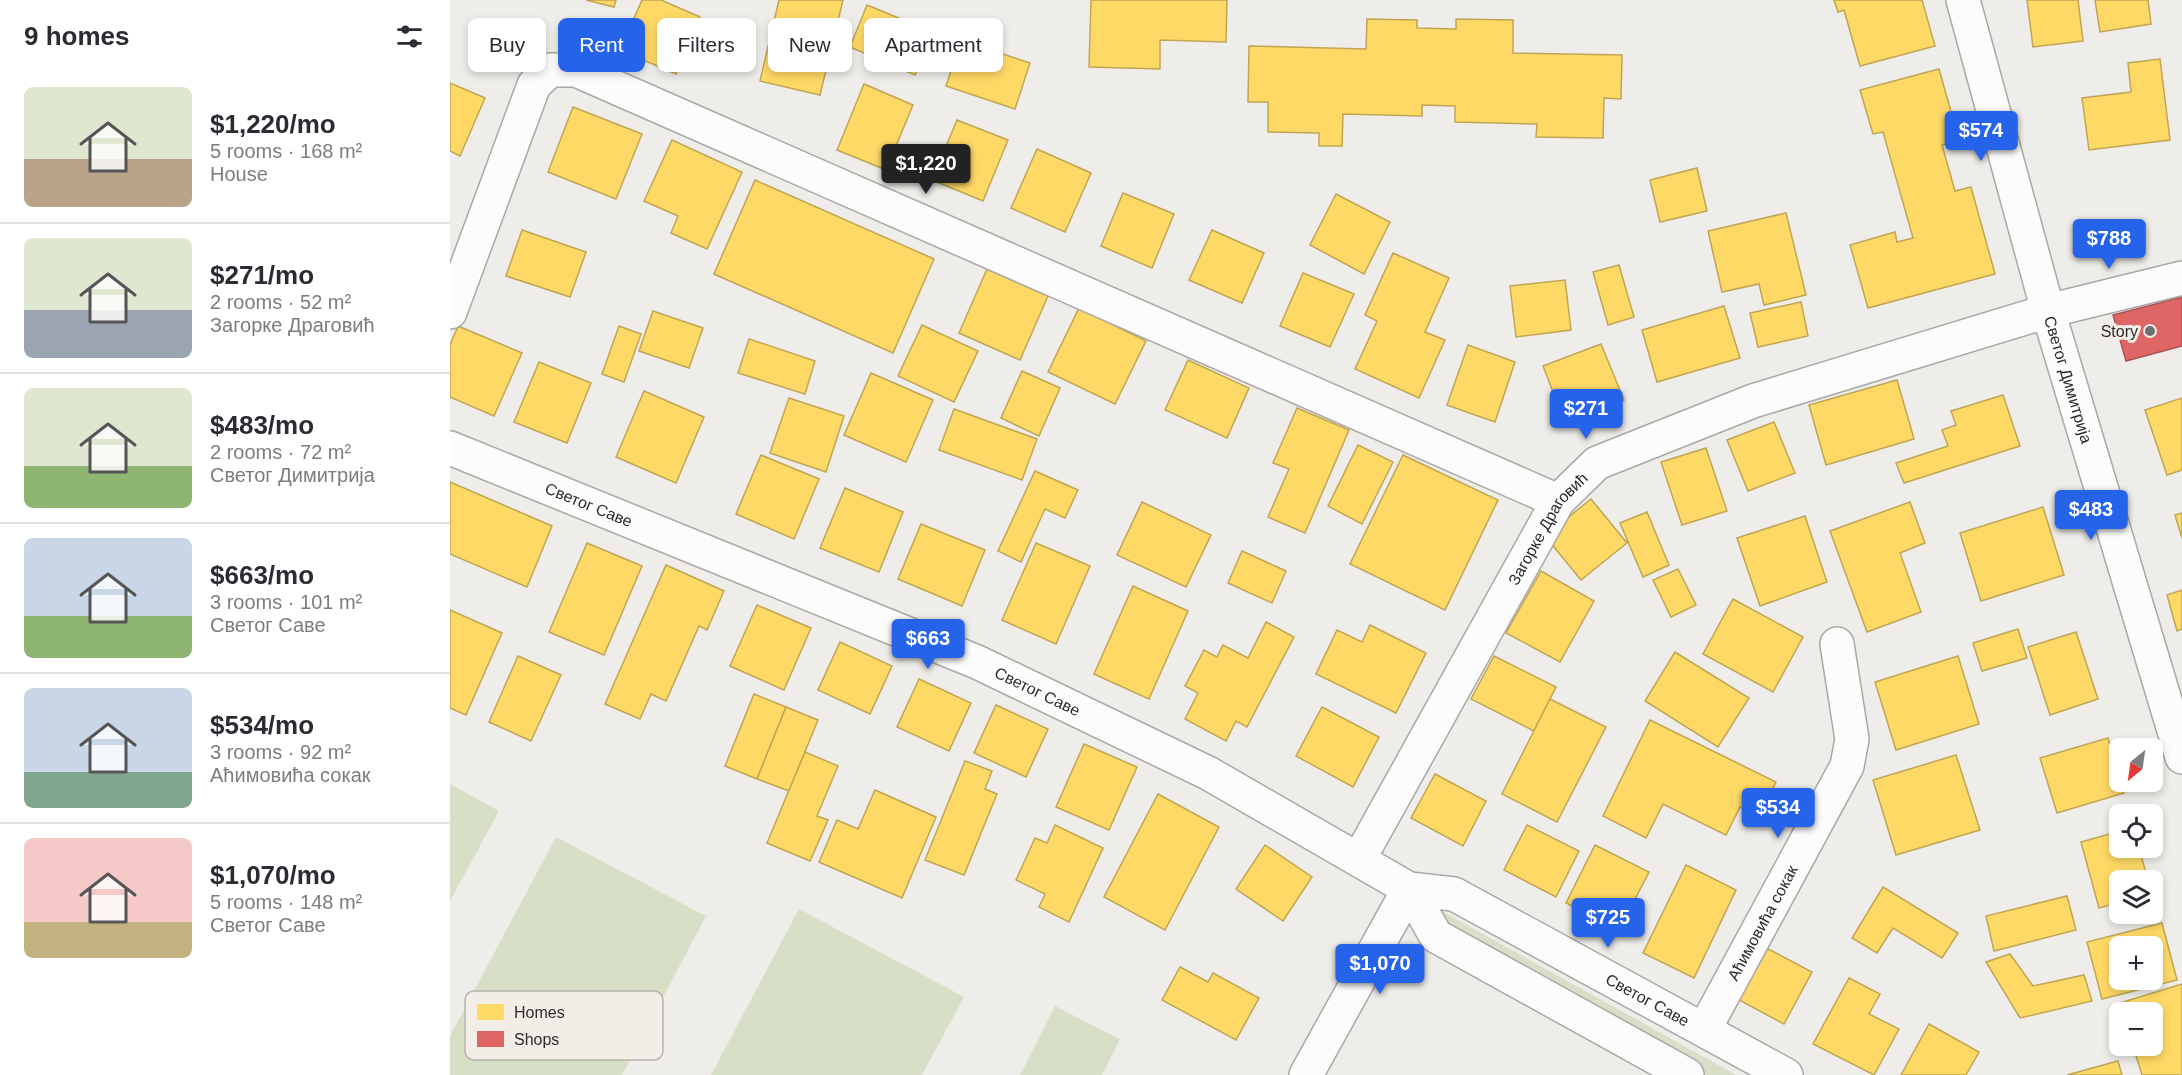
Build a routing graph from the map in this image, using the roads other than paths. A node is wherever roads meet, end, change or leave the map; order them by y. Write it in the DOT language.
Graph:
graph roads {
  1 [pos="1963,0"];
  2 [pos="2182,278"];
  3 [pos="2048,311"];
  4 [pos="450,312"];
  5 [pos="450,448"];
  6 [pos="1558,501"];
  7 [pos="1837,644"];
  8 [pos="2182,757"];
  9 [pos="1359,859"];
  10 [pos="1409,889"];
  11 [pos="1704,1030"];
  12 [pos="1306,1075"];
  13 [pos="1687,1075"];
  14 [pos="1786,1075"];
  1 -- 3 [label="street, Светог Димитрија"];
  2 -- 3 [label="street, Загорке Драговић"];
  3 -- 6 [label="street, Загорке Драговић"];
  3 -- 8 [label="street, Светог Димитрија"];
  4 -- 6 [label="street"];
  5 -- 9 [label="street, Светог Саве"];
  6 -- 9 [label="street, Загорке Драговић"];
  7 -- 11 [label="street, Аћимовића сокак"];
  9 -- 10 [label="street, Светог Саве"];
  10 -- 11 [label="street, Светог Саве"];
  10 -- 12 [label="street"];
  10 -- 13 [label="street, Светог Саве"];
  11 -- 14 [label="street, Светог Саве"];
}
